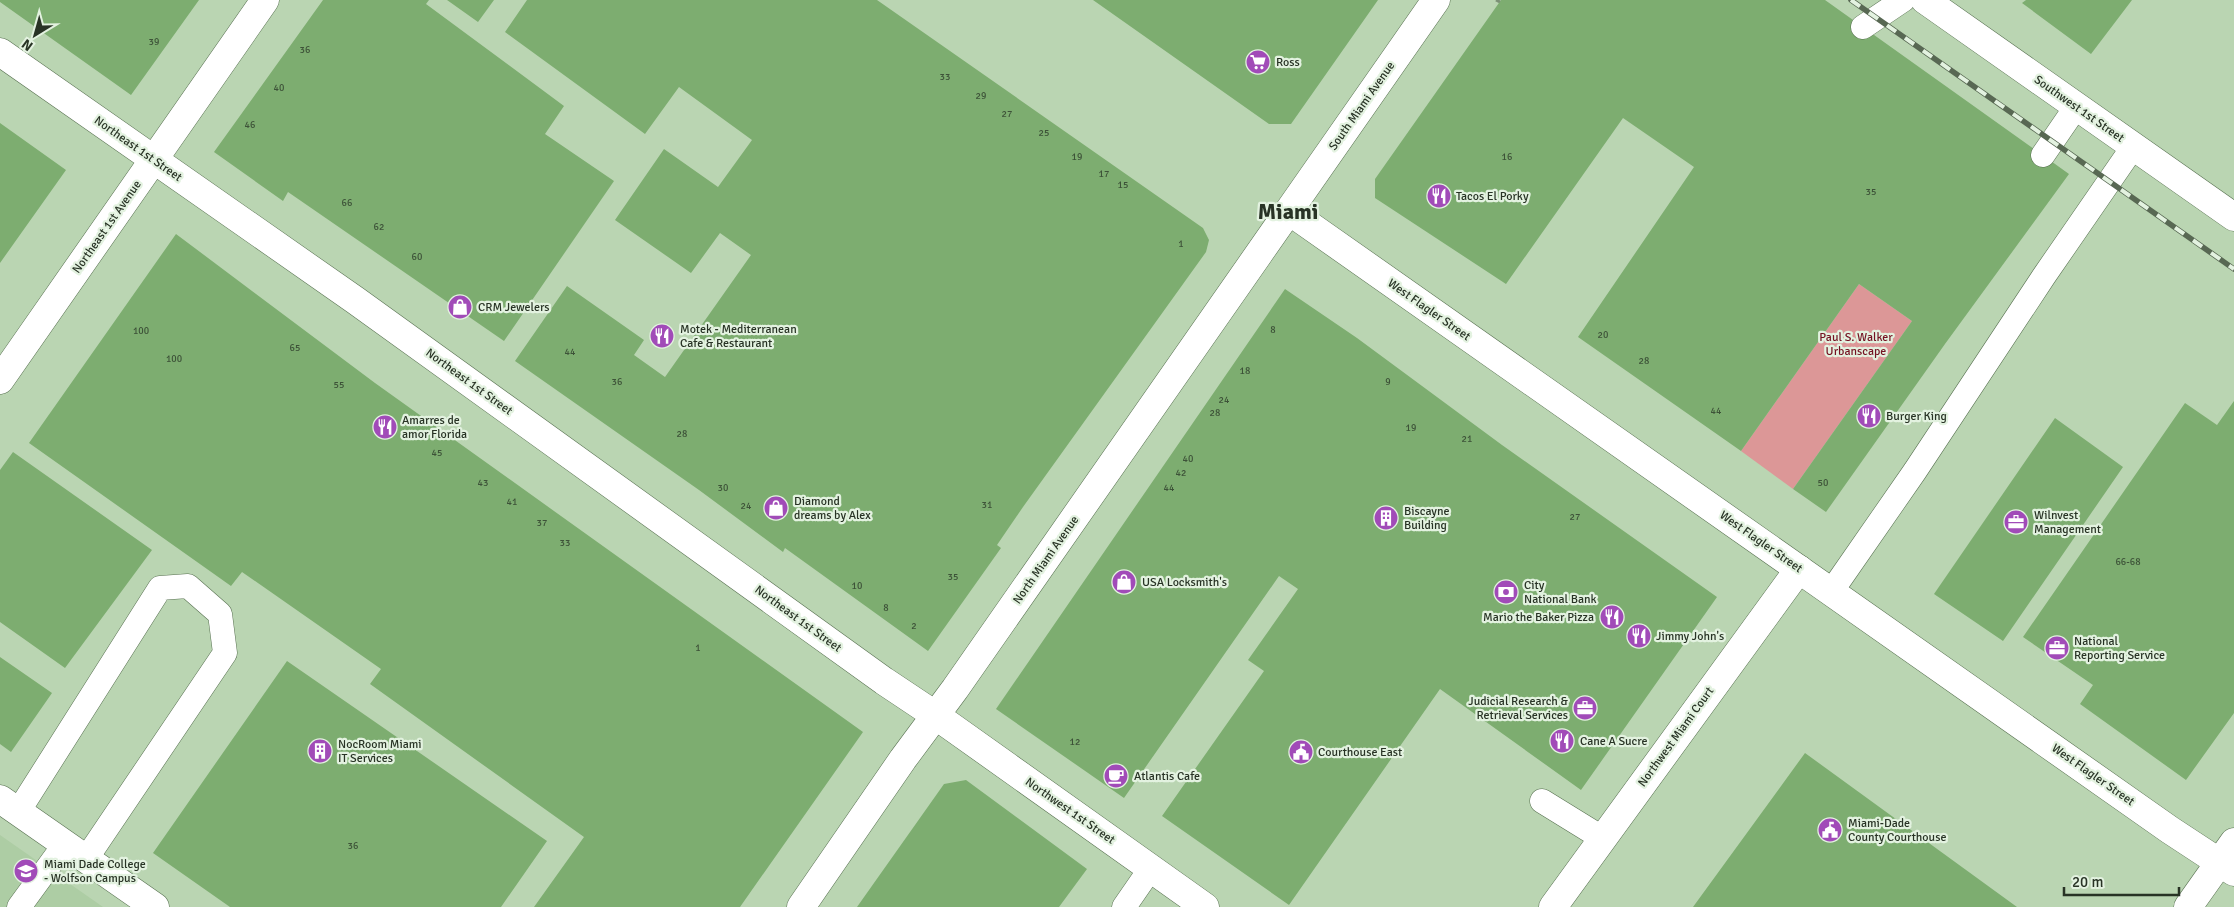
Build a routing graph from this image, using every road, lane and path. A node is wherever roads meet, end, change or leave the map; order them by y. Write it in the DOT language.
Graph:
graph roads {
  1 [pos="265,0"];
  2 [pos="1436,0"];
  3 [pos="1903,0"];
  4 [pos="1925,0"];
  5 [pos="1863,27"];
  6 [pos="0,52"];
  7 [pos="2076,107"];
  8 [pos="2133,147"];
  9 [pos="2043,155"];
  10 [pos="154,160"];
  11 [pos="1289,212"];
  12 [pos="2234,217"];
  13 [pos="0,380"];
  14 [pos="1799,569"];
  15 [pos="1831,592"];
  16 [pos="936,715"];
  17 [pos="1542,800"];
  18 [pos="9,805"];
  19 [pos="1602,838"];
  20 [pos="75,851"];
  21 [pos="2229,859"];
  22 [pos="1151,868"];
  23 [pos="142,903"];
  24 [pos="19,907"];
  25 [pos="801,907"];
  26 [pos="1124,907"];
  27 [pos="1205,907"];
  28 [pos="1554,907"];
  29 [pos="2188,907"];
  1 -- 10 [label="main road, Northeast 1st Avenue"];
  2 -- 11 [label="main road, South Miami Avenue"];
  3 -- 5 [label="lane"];
  4 -- 7 [label="main road, Southwest 1st Street"];
  6 -- 10 [label="main road, Northeast 1st Street"];
  7 -- 8 [label="main road, Southwest 1st Street"];
  7 -- 9 [label="lane"];
  8 -- 12 [label="main road, Southwest 1st Street"];
  8 -- 15 [label="lane"];
  10 -- 13 [label="main road, Northeast 1st Avenue"];
  10 -- 16 [label="main road, Northeast 1st Street"];
  11 -- 14 [label="main road, West Flagler Street"];
  11 -- 16 [label="main road, North Miami Avenue"];
  14 -- 15 [label="main road, West Flagler Street"];
  14 -- 19 [label="main road, Northwest Miami Court"];
  15 -- 21 [label="main road, West Flagler Street"];
  16 -- 22 [label="main road, Northwest 1st Street"];
  16 -- 25 [label="main road, North Miami Avenue"];
  17 -- 19 [label="lane"];
  18 -- 20 [label="main road"];
  18 -- 20 [label="lane"];
  19 -- 28 [label="main road, Northwest Miami Court"];
  20 -- 23 [label="main road"];
  20 -- 24 [label="lane"];
  21 -- 29 [label="main road"];
  22 -- 26 [label="lane"];
  22 -- 27 [label="main road, Northwest 1st Street"];
}
